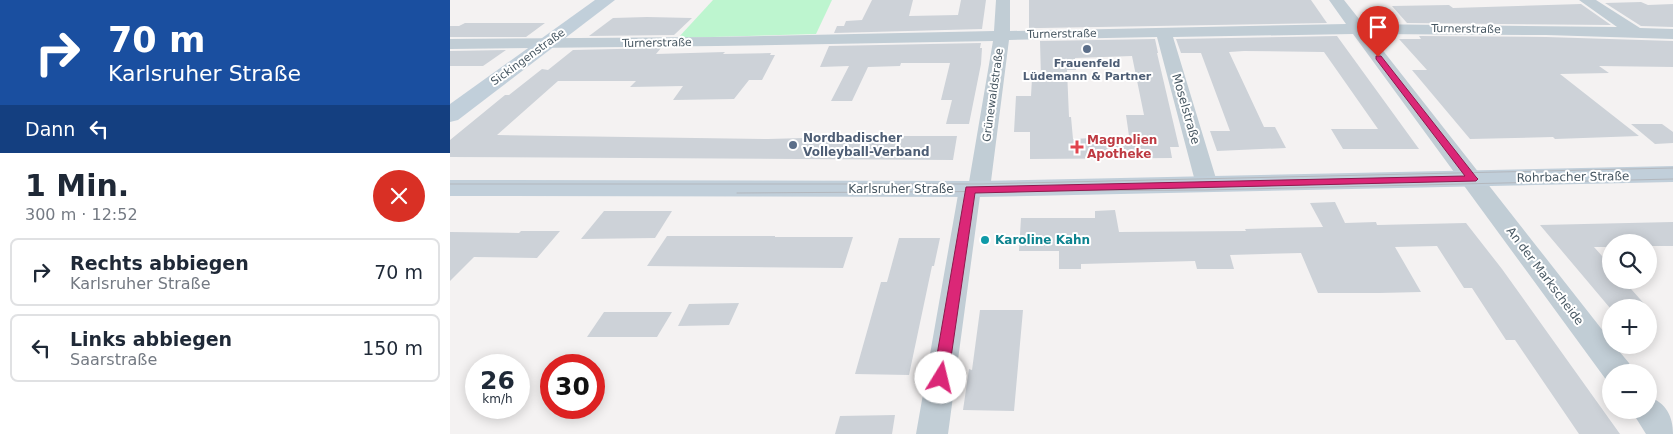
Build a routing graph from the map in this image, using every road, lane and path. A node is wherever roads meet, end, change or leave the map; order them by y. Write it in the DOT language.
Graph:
graph roads {
  1 [pos="606,0"];
  2 [pos="1003,0"];
  3 [pos="1336,0"];
  4 [pos="1586,0"];
  5 [pos="1356,28"];
  6 [pos="1164,32"];
  7 [pos="1635,32"];
  8 [pos="1673,34"];
  9 [pos="1002,35"];
  10 [pos="450,44"];
  11 [pos="546,44"];
  12 [pos="450,114"];
  13 [pos="1673,174"];
  14 [pos="1472,179"];
  15 [pos="1208,185"];
  16 [pos="450,188"];
  17 [pos="974,189"];
  18 [pos="1612,364"];
  19 [pos="1654,419"];
  20 [pos="932,434"];
  21 [pos="1665,434"];
  1 -- 11 [label="main road, Sickingenstraße"];
  2 -- 9 [label="street, Grünewaldstraße"];
  3 -- 5 [label="street, An der Markscheide"];
  4 -- 7 [label="street"];
  5 -- 6 [label="street, Turnerstraße"];
  5 -- 7 [label="street, Turnerstraße"];
  5 -- 14 [label="street, An der Markscheide"];
  6 -- 9 [label="street, Turnerstraße"];
  6 -- 15 [label="street, Moselstraße"];
  7 -- 8 [label="street, Turnerstraße"];
  9 -- 11 [label="street, Turnerstraße"];
  9 -- 17 [label="street, Grünewaldstraße"];
  10 -- 11 [label="street, Turnerstraße"];
  11 -- 12 [label="main road, Sickingenstraße"];
  13 -- 14 [label="main road, Rohrbacher Straße"];
  14 -- 15 [label="main road, Karlsruher Straße"];
  14 -- 18 [label="street, An der Markscheide"];
  15 -- 17 [label="main road, Karlsruher Straße"];
  16 -- 17 [label="main road, Karlsruher Straße"];
  17 -- 20 [label="street, Grünewaldstraße"];
  19 -- 21 [label="street"];
}
